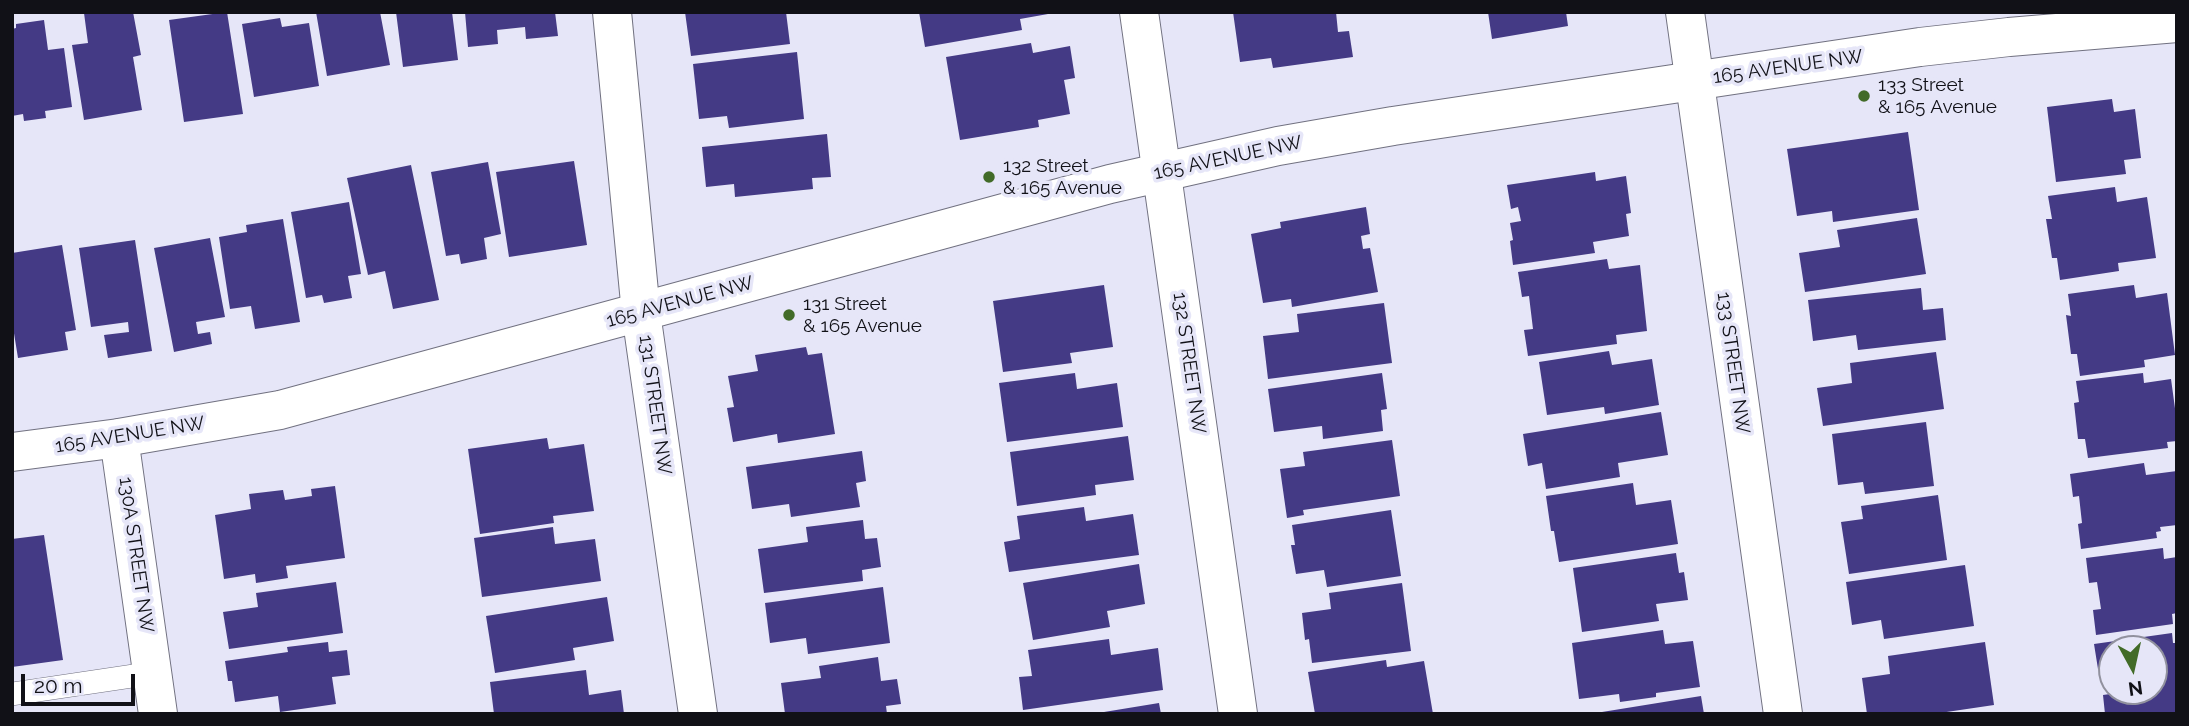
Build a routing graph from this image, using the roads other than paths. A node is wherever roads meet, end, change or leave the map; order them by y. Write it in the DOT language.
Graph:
graph roads {
  1 [pos="612,12"];
  2 [pos="1139,12"];
  3 [pos="1685,12"];
  4 [pos="2177,23"];
  5 [pos="1693,81"];
  6 [pos="1163,172"];
  7 [pos="642,313"];
  8 [pos="119,438"];
  9 [pos="12,452"];
  10 [pos="153,673"];
  11 [pos="12,694"];
  12 [pos="158,714"];
  13 [pos="698,714"];
  14 [pos="1238,714"];
  15 [pos="1783,714"];
  1 -- 7 [label="street, 131 STREET NW"];
  2 -- 6 [label="street, 132 STREET NW"];
  3 -- 5 [label="street, 133 STREET NW"];
  4 -- 5 [label="street, 165 AVENUE NW"];
  5 -- 6 [label="street, 165 AVENUE NW"];
  5 -- 15 [label="street, 133 STREET NW"];
  6 -- 7 [label="street, 165 AVENUE NW"];
  6 -- 14 [label="street, 132 STREET NW"];
  7 -- 8 [label="street, 165 AVENUE NW"];
  7 -- 13 [label="street, 131 STREET NW"];
  8 -- 9 [label="street, 165 AVENUE NW"];
  8 -- 10 [label="street, 130A STREET NW"];
  10 -- 11 [label="lane"];
  10 -- 12 [label="street, 130A STREET NW"];
}
